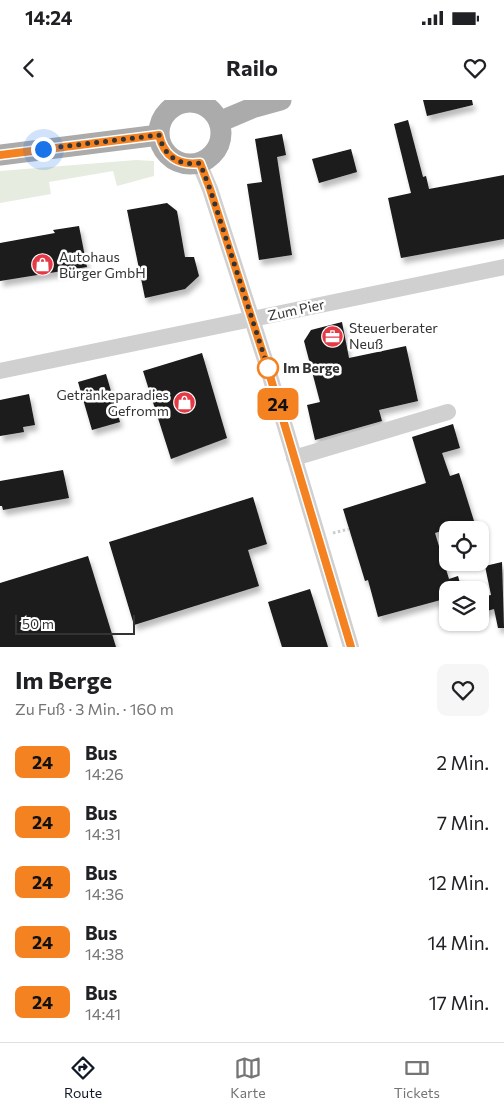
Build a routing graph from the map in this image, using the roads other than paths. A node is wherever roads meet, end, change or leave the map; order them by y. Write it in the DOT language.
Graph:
graph roads {
  1 [pos="280,100"];
  2 [pos="177,103"];
  3 [pos="219,122"];
  4 [pos="159,135"];
  5 [pos="0,155"];
  6 [pos="200,163"];
  7 [pos="504,267"];
  8 [pos="252,320"];
  9 [pos="0,371"];
  10 [pos="448,412"];
  11 [pos="294,458"];
  12 [pos="351,647"];
  1 -- 3 [label="main road"];
  2 -- 3 [label="main road"];
  2 -- 4 [label="main road"];
  3 -- 6 [label="main road"];
  4 -- 5 [label="main road"];
  4 -- 6 [label="main road"];
  6 -- 8 [label="street"];
  7 -- 8 [label="street, Zum Pier"];
  8 -- 9 [label="street, Zum Pier"];
  8 -- 11 [label="street"];
  10 -- 11 [label="street"];
  11 -- 12 [label="street"];
}
